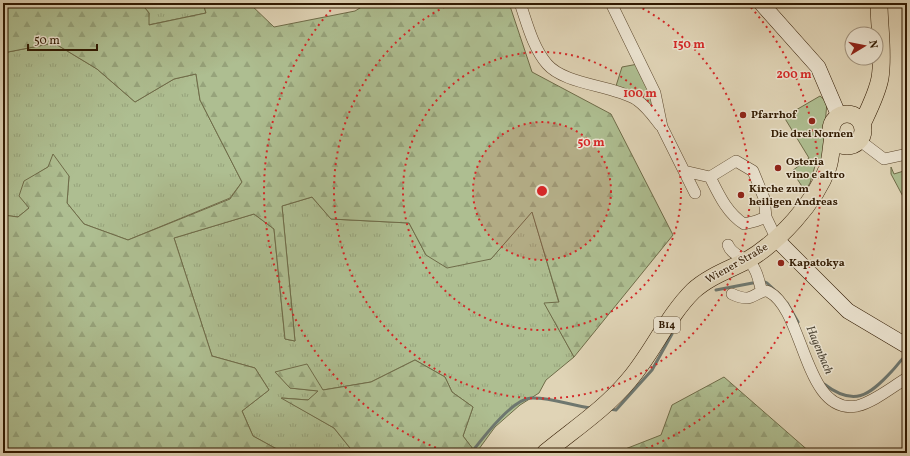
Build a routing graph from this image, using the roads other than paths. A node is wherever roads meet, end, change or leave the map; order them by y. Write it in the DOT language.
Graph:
graph roads {
  1 [pos="520,3"];
  2 [pos="611,3"];
  3 [pos="761,3"];
  4 [pos="878,3"];
  5 [pos="662,127"];
  6 [pos="852,128"];
  7 [pos="907,154"];
  8 [pos="828,166"];
  9 [pos="684,171"];
  10 [pos="710,177"];
  11 [pos="695,193"];
  12 [pos="766,217"];
  13 [pos="777,240"];
  14 [pos="728,245"];
  15 [pos="746,260"];
  16 [pos="761,289"];
  17 [pos="732,294"];
  18 [pos="906,343"];
  19 [pos="907,378"];
  20 [pos="545,453"];
  1 -- 5 [label="street"];
  2 -- 5 [label="street"];
  3 -- 6 [label="main road"];
  4 -- 6 [label="main road, B14"];
  5 -- 9 [label="street"];
  6 -- 7 [label="street"];
  6 -- 8 [label="main road, B14"];
  6 -- 8 [label="main road, B14"];
  8 -- 13 [label="main road, B14"];
  9 -- 10 [label="street"];
  9 -- 11 [label="street"];
  10 -- 12 [label="street"];
  10 -- 12 [label="street"];
  12 -- 13 [label="street"];
  13 -- 15 [label="main road, Wiener Straße / B14"];
  13 -- 18 [label="main road"];
  14 -- 15 [label="street"];
  15 -- 16 [label="street"];
  15 -- 20 [label="main road, Wiener Straße / B14"];
  16 -- 17 [label="street"];
  16 -- 19 [label="street"];
}
